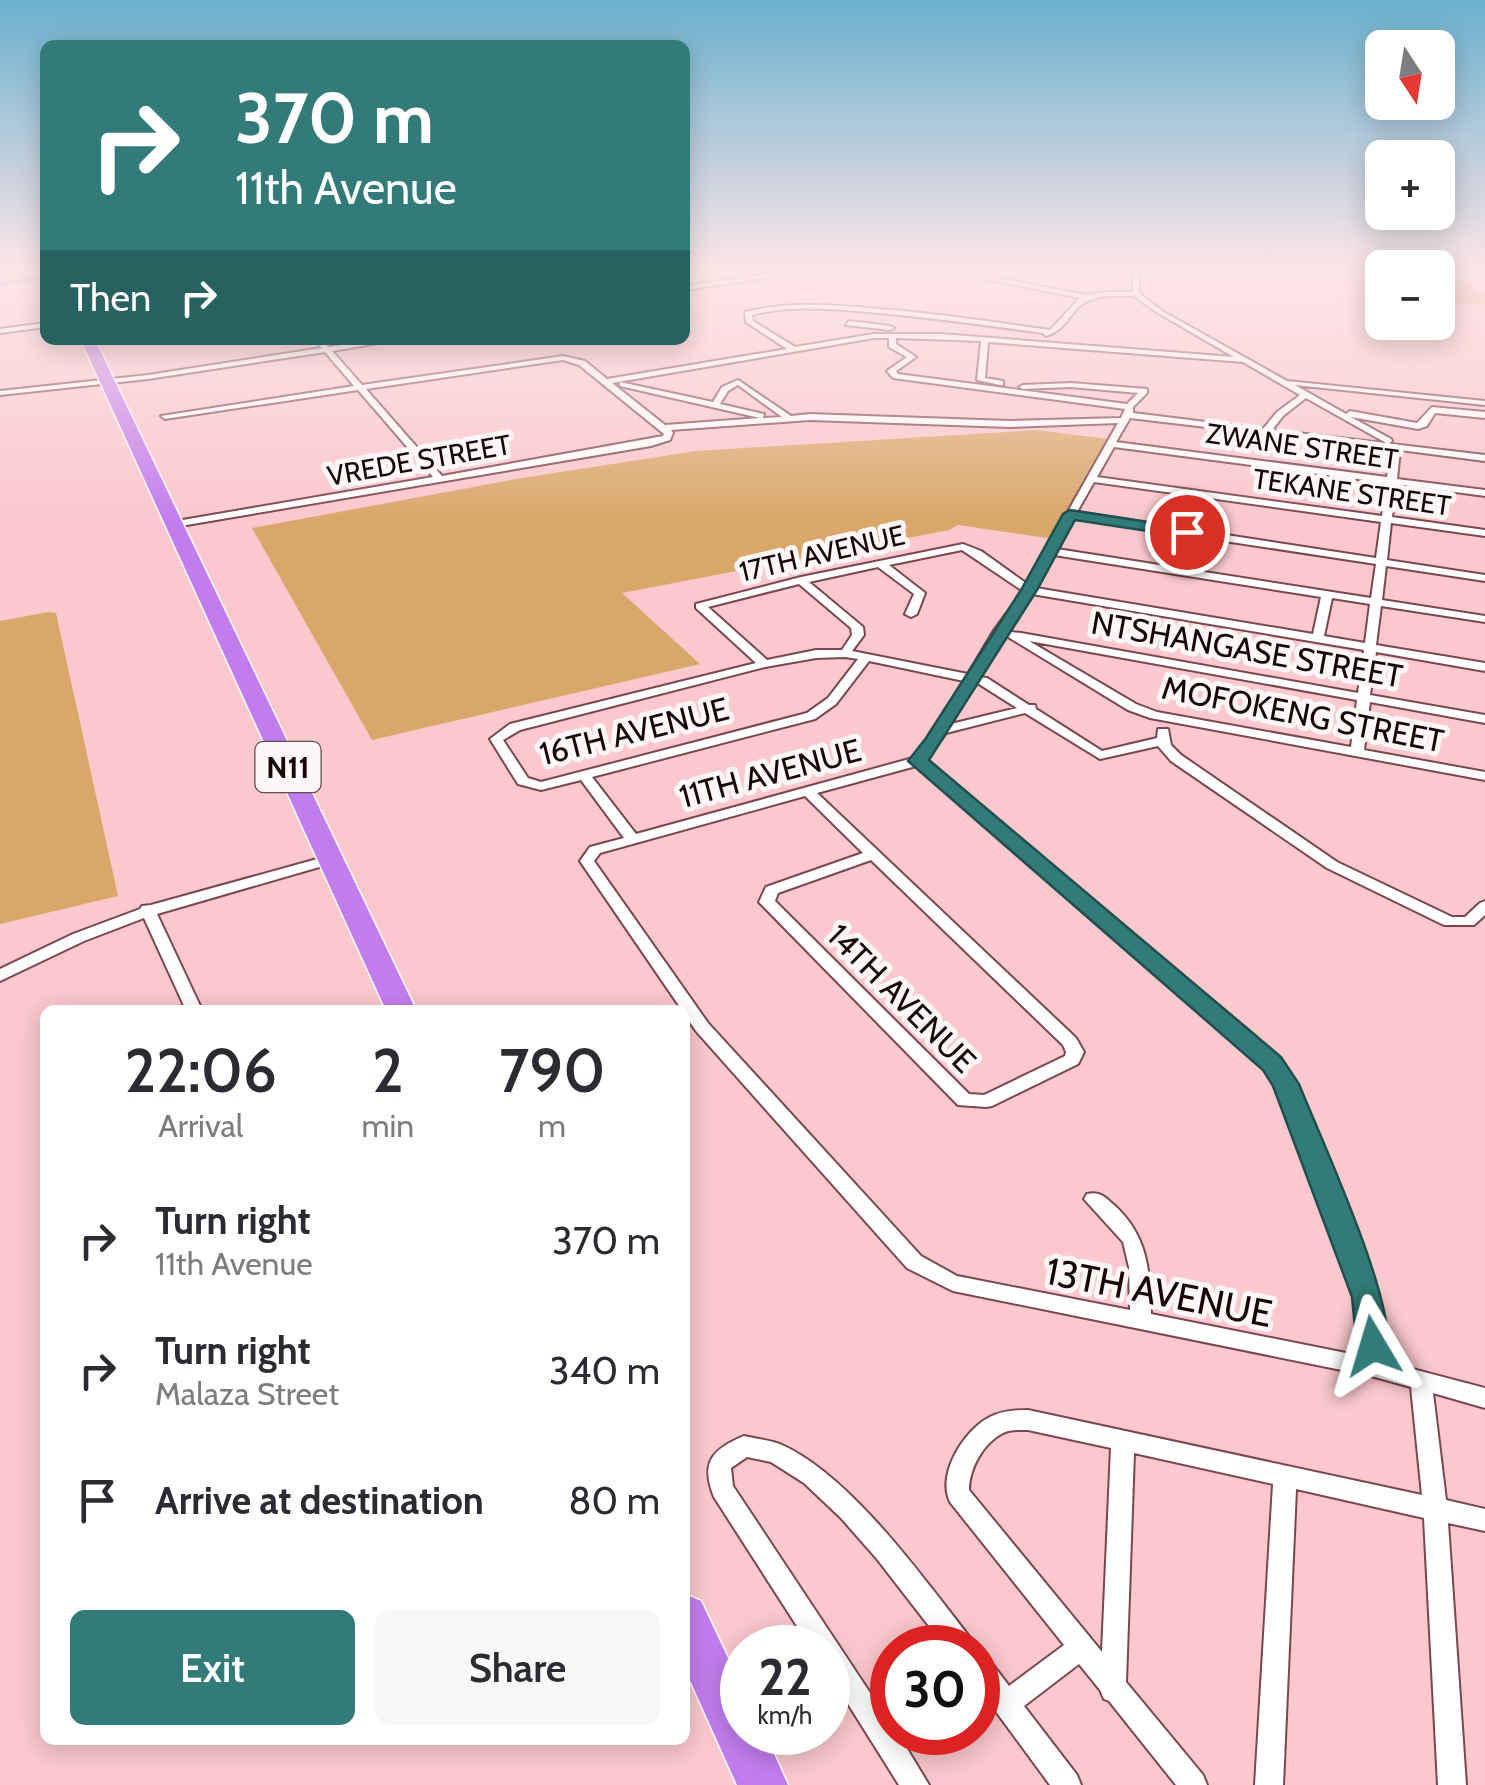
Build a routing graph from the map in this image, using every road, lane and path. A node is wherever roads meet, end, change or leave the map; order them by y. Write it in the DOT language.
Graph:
graph roads {
  1 [pos="95,354"];
  2 [pos="294,354"];
  3 [pos="331,354"];
  4 [pos="776,354"];
  5 [pos="907,354"];
  6 [pos="984,354"];
  7 [pos="1161,354"];
  8 [pos="1232,354"];
  9 [pos="1241,360"];
  10 [pos="606,382"];
  11 [pos="1281,382"];
  12 [pos="110,385"];
  13 [pos="362,387"];
  14 [pos="1022,387"];
  15 [pos="1039,387"];
  16 [pos="1002,392"];
  17 [pos="0,394"];
  18 [pos="1305,395"];
  19 [pos="1052,399"];
  20 [pos="1485,403"];
  21 [pos="715,406"];
  22 [pos="1336,412"];
  23 [pos="1129,414"];
  24 [pos="1485,415"];
  25 [pos="165,416"];
  26 [pos="787,416"];
  27 [pos="800,418"];
  28 [pos="1267,430"];
  29 [pos="666,432"];
  30 [pos="1113,444"];
  31 [pos="1396,446"];
  32 [pos="1485,458"];
  33 [pos="439,478"];
  34 [pos="1094,479"];
  35 [pos="1393,481"];
  36 [pos="1485,493"];
  37 [pos="1070,514"];
  38 [pos="1387,519"];
  39 [pos="175,524"];
  40 [pos="1485,533"];
  41 [pos="1050,551"];
  42 [pos="878,563"];
  43 [pos="1382,563"];
  44 [pos="1485,578"];
  45 [pos="801,580"];
  46 [pos="1029,590"];
  47 [pos="1327,594"];
  48 [pos="1378,602"];
  49 [pos="911,614"];
  50 [pos="1485,619"];
  51 [pos="1005,633"];
  52 [pos="1318,638"];
  53 [pos="1373,647"];
  54 [pos="845,653"];
  55 [pos="865,658"];
  56 [pos="765,664"];
  57 [pos="1485,666"];
  58 [pos="974,678"];
  59 [pos="1364,698"];
  60 [pos="1030,708"];
  61 [pos="1165,718"];
  62 [pos="1485,719"];
  63 [pos="942,730"];
  64 [pos="1163,741"];
  65 [pos="1357,752"];
  66 [pos="918,761"];
  67 [pos="583,774"];
  68 [pos="1485,776"];
  69 [pos="807,791"];
  70 [pos="633,840"];
  71 [pos="873,854"];
  72 [pos="588,857"];
  73 [pos="328,860"];
  74 [pos="1485,906"];
  75 [pos="147,909"];
  76 [pos="0,976"];
  77 [pos="192,1005"];
  78 [pos="398,1005"];
  79 [pos="684,1005"];
  80 [pos="690,1012"];
  81 [pos="1094,1199"];
  82 [pos="1141,1322"];
  83 [pos="1371,1367"];
  84 [pos="1421,1382"];
  85 [pos="1485,1398"];
  86 [pos="1123,1442"];
  87 [pos="1285,1478"];
  88 [pos="1435,1510"];
  89 [pos="1485,1520"];
  90 [pos="811,1625"];
  91 [pos="942,1625"];
  92 [pos="690,1629"];
  93 [pos="1080,1648"];
  94 [pos="850,1685"];
  95 [pos="1113,1690"];
  96 [pos="1000,1693"];
  97 [pos="1008,1703"];
  98 [pos="763,1785"];
  99 [pos="915,1785"];
  100 [pos="1067,1785"];
  101 [pos="1193,1785"];
  102 [pos="1270,1785"];
  103 [pos="1452,1785"];
  1 -- 12 [label="highway, N11"];
  2 -- 12 [label="street"];
  3 -- 13 [label="street"];
  4 -- 10 [label="street"];
  5 -- 16 [label="street"];
  6 -- 14 [label="street"];
  7 -- 9 [label="street"];
  8 -- 9 [label="street"];
  9 -- 11 [label="street"];
  10 -- 13 [label="street"];
  10 -- 21 [label="street"];
  10 -- 29 [label="street"];
  11 -- 18 [label="street"];
  11 -- 20 [label="street"];
  12 -- 17 [label="street"];
  12 -- 39 [label="highway, N11"];
  13 -- 25 [label="street"];
  13 -- 33 [label="street"];
  14 -- 15 [label="street"];
  14 -- 16 [label="street"];
  15 -- 19 [label="street"];
  15 -- 23 [label="street"];
  16 -- 19 [label="street"];
  18 -- 22 [label="street"];
  18 -- 28 [label="street"];
  19 -- 23 [label="street"];
  21 -- 26 [label="street"];
  21 -- 26 [label="street"];
  22 -- 24 [label="street"];
  22 -- 31 [label="street"];
  23 -- 27 [label="street"];
  23 -- 28 [label="street"];
  23 -- 30 [label="street"];
  26 -- 27 [label="street"];
  27 -- 29 [label="street, VREDE STREET"];
  28 -- 31 [label="street"];
  29 -- 33 [label="street, VREDE STREET"];
  30 -- 34 [label="street"];
  30 -- 35 [label="street, ZWANE STREET"];
  31 -- 32 [label="street"];
  31 -- 35 [label="street"];
  33 -- 39 [label="street, VREDE STREET"];
  34 -- 37 [label="street"];
  34 -- 38 [label="street, TEKANE STREET"];
  35 -- 36 [label="street, ZWANE STREET"];
  35 -- 38 [label="street"];
  37 -- 41 [label="street"];
  37 -- 43 [label="street"];
  38 -- 40 [label="street, TEKANE STREET"];
  38 -- 43 [label="street"];
  39 -- 73 [label="highway, N11"];
  41 -- 46 [label="street"];
  41 -- 47 [label="street"];
  42 -- 45 [label="street, 17TH AVENUE"];
  42 -- 46 [label="street, 17TH AVENUE"];
  42 -- 49 [label="street"];
  43 -- 44 [label="street"];
  43 -- 48 [label="street"];
  45 -- 54 [label="street"];
  45 -- 56 [label="street, 17TH AVENUE"];
  46 -- 51 [label="street"];
  46 -- 52 [label="street"];
  47 -- 48 [label="street"];
  47 -- 52 [label="street"];
  48 -- 50 [label="street"];
  48 -- 53 [label="street"];
  51 -- 58 [label="street"];
  51 -- 59 [label="street, NTSHANGASE STREET"];
  51 -- 61 [label="street, MOFOKENG STREET"];
  52 -- 53 [label="street"];
  53 -- 57 [label="street"];
  53 -- 59 [label="street"];
  54 -- 55 [label="street, 16TH AVENUE"];
  54 -- 56 [label="street, 16TH AVENUE"];
  55 -- 58 [label="street, 16TH AVENUE"];
  55 -- 67 [label="street, 16TH AVENUE"];
  56 -- 67 [label="street, 16TH AVENUE"];
  58 -- 60 [label="street, 16TH AVENUE"];
  58 -- 63 [label="street"];
  59 -- 62 [label="street, NTSHANGASE STREET"];
  59 -- 65 [label="street"];
  60 -- 63 [label="street"];
  60 -- 64 [label="street, 16TH AVENUE"];
  61 -- 64 [label="street"];
  61 -- 65 [label="street, MOFOKENG STREET"];
  63 -- 66 [label="street"];
  64 -- 74 [label="street"];
  65 -- 68 [label="street, MOFOKENG STREET"];
  66 -- 69 [label="street, 11TH AVENUE"];
  66 -- 83 [label="street"];
  67 -- 70 [label="street"];
  69 -- 70 [label="street, 11TH AVENUE"];
  69 -- 71 [label="street, 14TH AVENUE"];
  70 -- 72 [label="street, 11TH AVENUE"];
  71 -- 71 [label="street, 14TH AVENUE"];
  72 -- 79 [label="street, 13TH AVENUE"];
  73 -- 75 [label="street"];
  73 -- 78 [label="highway, N11"];
  75 -- 76 [label="street"];
  75 -- 77 [label="street"];
  80 -- 82 [label="street, 13TH AVENUE"];
  81 -- 82 [label="street"];
  82 -- 83 [label="street, 13TH AVENUE"];
  83 -- 84 [label="street, 13TH AVENUE"];
  84 -- 85 [label="street, 13TH AVENUE"];
  84 -- 88 [label="street"];
  86 -- 87 [label="street"];
  86 -- 93 [label="street"];
  86 -- 95 [label="street"];
  87 -- 88 [label="street"];
  87 -- 102 [label="street"];
  88 -- 89 [label="street"];
  88 -- 103 [label="street"];
  90 -- 91 [label="street"];
  92 -- 98 [label="highway"];
  93 -- 95 [label="street"];
  93 -- 97 [label="street"];
  94 -- 99 [label="street"];
  95 -- 101 [label="street"];
  96 -- 97 [label="street"];
  97 -- 100 [label="street"];
}
